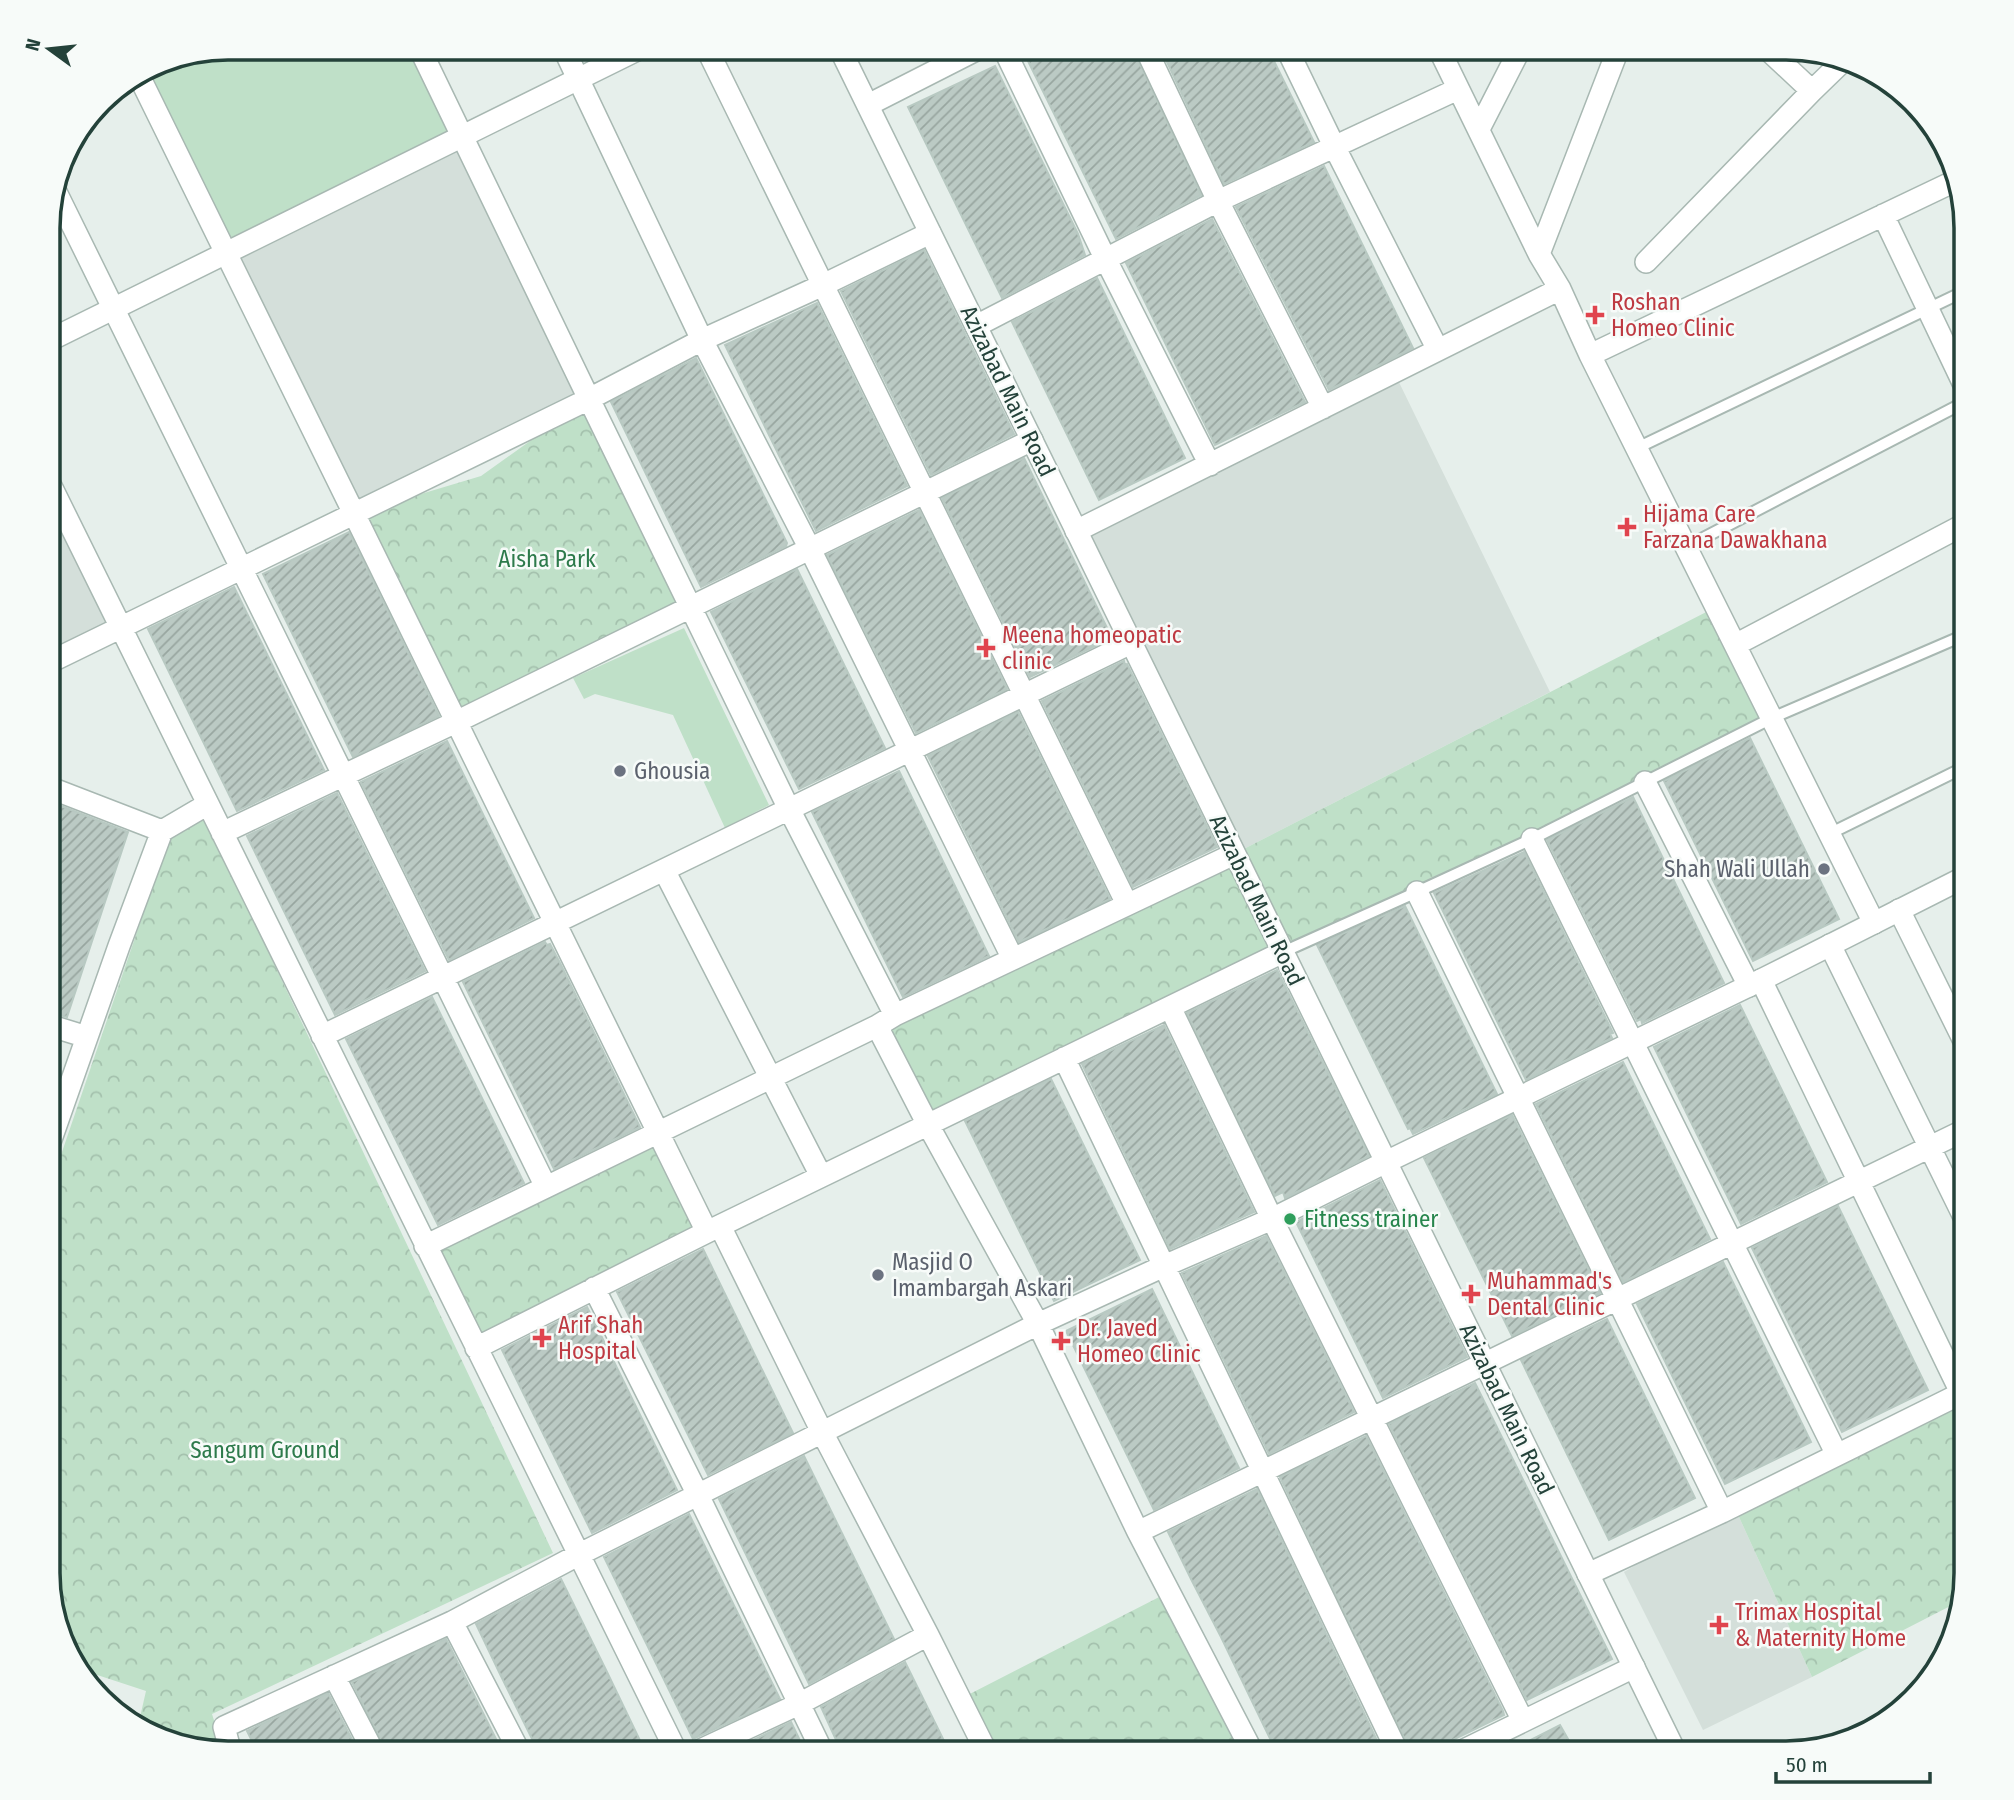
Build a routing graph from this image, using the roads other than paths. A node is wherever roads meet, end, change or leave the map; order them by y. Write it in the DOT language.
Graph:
graph roads {
  1 [pos="425,60"];
  2 [pos="570,60"];
  3 [pos="617,60"];
  4 [pos="712,60"];
  5 [pos="846,60"];
  6 [pos="956,60"];
  7 [pos="1009,60"];
  8 [pos="1150,60"];
  9 [pos="1292,60"];
  10 [pos="1444,60"];
  11 [pos="1514,60"];
  12 [pos="1614,60"];
  13 [pos="1779,60"];
  14 [pos="1837,67"];
  15 [pos="579,79"];
  16 [pos="142,83"];
  17 [pos="1458,89"];
  18 [pos="1812,91"];
  19 [pos="868,105"];
  20 [pos="1479,129"];
  21 [pos="463,136"];
  22 [pos="1334,146"];
  23 [pos="1949,184"];
  24 [pos="1218,201"];
  25 [pos="61,203"];
  26 [pos="1883,215"];
  27 [pos="930,233"];
  28 [pos="226,253"];
  29 [pos="1539,254"];
  30 [pos="1105,258"];
  31 [pos="1646,262"];
  32 [pos="823,285"];
  33 [pos="1560,289"];
  34 [pos="1954,297"];
  35 [pos="113,309"];
  36 [pos="1928,310"];
  37 [pos="976,326"];
  38 [pos="60,335"];
  39 [pos="702,340"];
  40 [pos="1438,350"];
  41 [pos="1590,355"];
  42 [pos="1954,364"];
  43 [pos="589,400"];
  44 [pos="1323,408"];
  45 [pos="1954,408"];
  46 [pos="1032,440"];
  47 [pos="1637,449"];
  48 [pos="1210,465"];
  49 [pos="925,493"];
  50 [pos="60,504"];
  51 [pos="354,513"];
  52 [pos="1954,530"];
  53 [pos="1076,531"];
  54 [pos="1686,547"];
  55 [pos="810,549"];
  56 [pos="241,569"];
  57 [pos="690,607"];
  58 [pos="121,627"];
  59 [pos="1954,640"];
  60 [pos="1131,643"];
  61 [pos="1735,645"];
  62 [pos="60,657"];
  63 [pos="1025,695"];
  64 [pos="1772,718"];
  65 [pos="456,722"];
  66 [pos="910,751"];
  67 [pos="1954,772"];
  68 [pos="343,775"];
  69 [pos="1645,782"];
  70 [pos="60,792"];
  71 [pos="208,804"];
  72 [pos="789,810"];
  73 [pos="162,831"];
  74 [pos="222,833"];
  75 [pos="1829,834"];
  76 [pos="1532,839"];
  77 [pos="1234,853"];
  78 [pos="664,870"];
  79 [pos="1954,883"];
  80 [pos="1417,892"];
  81 [pos="1128,904"];
  82 [pos="1899,910"];
  83 [pos="555,923"];
  84 [pos="1874,923"];
  85 [pos="1830,945"];
  86 [pos="1283,952"];
  87 [pos="1013,959"];
  88 [pos="443,977"];
  89 [pos="1755,983"];
  90 [pos="1170,1007"];
  91 [pos="886,1020"];
  92 [pos="1954,1023"];
  93 [pos="60,1029"];
  94 [pos="322,1036"];
  95 [pos="87,1037"];
  96 [pos="1633,1042"];
  97 [pos="1064,1058"];
  98 [pos="770,1076"];
  99 [pos="1518,1097"];
  100 [pos="60,1114"];
  101 [pos="928,1123"];
  102 [pos="657,1132"];
  103 [pos="1954,1135"];
  104 [pos="1929,1147"];
  105 [pos="1386,1162"];
  106 [pos="821,1175"];
  107 [pos="1859,1181"];
  108 [pos="546,1187"];
  109 [pos="1954,1197"];
  110 [pos="1272,1219"];
  111 [pos="713,1229"];
  112 [pos="1733,1243"];
  113 [pos="425,1246"];
  114 [pos="1164,1266"];
  115 [pos="594,1288"];
  116 [pos="1618,1299"];
  117 [pos="1038,1324"];
  118 [pos="476,1348"];
  119 [pos="1485,1364"];
  120 [pos="1954,1377"];
  121 [pos="1954,1402"];
  122 [pos="1372,1418"];
  123 [pos="823,1434"];
  124 [pos="1837,1455"];
  125 [pos="1263,1471"];
  126 [pos="698,1495"];
  127 [pos="1722,1511"];
  128 [pos="1138,1532"];
  129 [pos="578,1555"];
  130 [pos="1588,1574"];
  131 [pos="452,1622"];
  132 [pos="929,1635"];
  133 [pos="1634,1667"];
  134 [pos="334,1676"];
  135 [pos="799,1704"];
  136 [pos="1523,1721"];
  137 [pos="228,1741"];
  138 [pos="368,1741"];
  139 [pos="514,1741"];
  140 [pos="671,1741"];
  141 [pos="720,1741"];
  142 [pos="817,1741"];
  143 [pos="981,1741"];
  144 [pos="1247,1741"];
  145 [pos="1392,1741"];
  146 [pos="1482,1741"];
  147 [pos="1670,1741"];
  1 -- 21 [label="street"];
  2 -- 15 [label="street"];
  3 -- 15 [label="street"];
  4 -- 32 [label="street"];
  5 -- 19 [label="street, Azizabad Main Road"];
  6 -- 19 [label="street"];
  7 -- 30 [label="street"];
  8 -- 24 [label="street"];
  9 -- 22 [label="street"];
  10 -- 17 [label="street"];
  11 -- 20 [label="street"];
  12 -- 29 [label="street"];
  13 -- 18 [label="street"];
  14 -- 18 [label="street"];
  15 -- 21 [label="street"];
  15 -- 39 [label="street"];
  16 -- 28 [label="street"];
  17 -- 20 [label="street"];
  17 -- 22 [label="street"];
  18 -- 31 [label="street"];
  19 -- 27 [label="street, Azizabad Main Road"];
  20 -- 29 [label="street"];
  21 -- 28 [label="street"];
  21 -- 43 [label="street"];
  22 -- 24 [label="street"];
  22 -- 40 [label="street"];
  23 -- 26 [label="street"];
  24 -- 30 [label="street"];
  24 -- 44 [label="street"];
  25 -- 35 [label="street"];
  26 -- 36 [label="street"];
  26 -- 41 [label="street"];
  27 -- 32 [label="street"];
  27 -- 37 [label="street, Azizabad Main Road"];
  28 -- 35 [label="street"];
  28 -- 51 [label="street"];
  29 -- 33 [label="street"];
  30 -- 37 [label="street"];
  30 -- 48 [label="street"];
  32 -- 39 [label="street"];
  32 -- 49 [label="street"];
  33 -- 40 [label="street"];
  33 -- 41 [label="street"];
  34 -- 36 [label="lane"];
  35 -- 38 [label="street"];
  35 -- 56 [label="street"];
  36 -- 42 [label="street"];
  36 -- 47 [label="lane"];
  37 -- 46 [label="street, Azizabad Main Road"];
  39 -- 43 [label="street"];
  39 -- 55 [label="street"];
  40 -- 44 [label="street"];
  41 -- 47 [label="street"];
  43 -- 51 [label="street"];
  43 -- 57 [label="street"];
  44 -- 48 [label="street"];
  45 -- 54 [label="lane"];
  46 -- 49 [label="street"];
  46 -- 53 [label="street, Azizabad Main Road"];
  47 -- 54 [label="street"];
  48 -- 53 [label="street"];
  49 -- 55 [label="street"];
  49 -- 63 [label="street"];
  50 -- 58 [label="street"];
  51 -- 56 [label="street"];
  51 -- 65 [label="street"];
  52 -- 61 [label="street"];
  53 -- 60 [label="street, Azizabad Main Road"];
  54 -- 61 [label="street"];
  55 -- 57 [label="street"];
  55 -- 66 [label="street"];
  56 -- 58 [label="street"];
  56 -- 68 [label="street"];
  57 -- 65 [label="street"];
  57 -- 72 [label="street"];
  58 -- 62 [label="street"];
  58 -- 71 [label="street"];
  59 -- 64 [label="lane"];
  60 -- 63 [label="street"];
  60 -- 77 [label="street, Azizabad Main Road"];
  61 -- 64 [label="street"];
  63 -- 66 [label="street"];
  63 -- 81 [label="street"];
  64 -- 69 [label="lane"];
  64 -- 75 [label="street"];
  65 -- 68 [label="street"];
  65 -- 83 [label="street"];
  66 -- 72 [label="street"];
  66 -- 87 [label="street"];
  67 -- 75 [label="lane"];
  68 -- 74 [label="street"];
  68 -- 88 [label="street"];
  69 -- 76 [label="lane"];
  69 -- 89 [label="street"];
  70 -- 73 [label="street"];
  71 -- 73 [label="street"];
  71 -- 74 [label="street"];
  72 -- 78 [label="street"];
  72 -- 91 [label="street"];
  73 -- 95 [label="street"];
  74 -- 94 [label="street"];
  75 -- 84 [label="street"];
  76 -- 80 [label="lane"];
  76 -- 96 [label="street"];
  77 -- 81 [label="street"];
  77 -- 86 [label="street, Azizabad Main Road"];
  78 -- 83 [label="street"];
  78 -- 98 [label="street"];
  79 -- 82 [label="street"];
  80 -- 86 [label="lane"];
  80 -- 99 [label="street"];
  81 -- 87 [label="street"];
  82 -- 84 [label="street"];
  82 -- 92 [label="street"];
  83 -- 88 [label="street"];
  83 -- 102 [label="street"];
  84 -- 85 [label="street"];
  85 -- 89 [label="street"];
  85 -- 104 [label="street"];
  86 -- 90 [label="street"];
  86 -- 105 [label="street, Azizabad Main Road"];
  87 -- 91 [label="street"];
  88 -- 94 [label="street"];
  88 -- 108 [label="street"];
  89 -- 96 [label="street"];
  89 -- 107 [label="street"];
  90 -- 97 [label="street"];
  90 -- 110 [label="street"];
  91 -- 98 [label="street"];
  91 -- 101 [label="street"];
  93 -- 95 [label="street"];
  94 -- 113 [label="street"];
  95 -- 100 [label="street"];
  96 -- 99 [label="street"];
  96 -- 112 [label="street"];
  97 -- 101 [label="street"];
  97 -- 114 [label="street"];
  98 -- 102 [label="street"];
  98 -- 106 [label="street"];
  99 -- 105 [label="street"];
  99 -- 116 [label="street"];
  101 -- 106 [label="street"];
  101 -- 117 [label="street"];
  102 -- 108 [label="street"];
  102 -- 111 [label="street"];
  103 -- 104 [label="street"];
  104 -- 107 [label="street"];
  104 -- 109 [label="street"];
  105 -- 110 [label="street"];
  105 -- 119 [label="street, Azizabad Main Road"];
  106 -- 111 [label="street"];
  107 -- 112 [label="street"];
  107 -- 120 [label="street"];
  108 -- 113 [label="street"];
  110 -- 114 [label="street"];
  110 -- 122 [label="street"];
  111 -- 115 [label="street"];
  111 -- 123 [label="street"];
  112 -- 116 [label="street"];
  112 -- 124 [label="street"];
  113 -- 118 [label="street"];
  114 -- 117 [label="street"];
  114 -- 125 [label="street"];
  115 -- 118 [label="street"];
  115 -- 126 [label="street"];
  116 -- 119 [label="street"];
  116 -- 127 [label="street"];
  117 -- 123 [label="street"];
  117 -- 128 [label="street"];
  118 -- 129 [label="street"];
  119 -- 122 [label="street"];
  119 -- 130 [label="street, Azizabad Main Road"];
  121 -- 124 [label="street"];
  122 -- 125 [label="street"];
  122 -- 136 [label="street"];
  123 -- 126 [label="street"];
  123 -- 132 [label="street"];
  124 -- 127 [label="street"];
  125 -- 128 [label="street"];
  125 -- 145 [label="street"];
  126 -- 129 [label="street"];
  126 -- 135 [label="street"];
  127 -- 130 [label="street"];
  128 -- 144 [label="street"];
  129 -- 131 [label="street"];
  129 -- 140 [label="street"];
  130 -- 133 [label="street, Azizabad Main Road"];
  131 -- 134 [label="street"];
  131 -- 139 [label="street"];
  132 -- 135 [label="street"];
  132 -- 143 [label="street"];
  133 -- 136 [label="street"];
  133 -- 147 [label="street, Azizabad Main Road"];
  134 -- 137 [label="street"];
  134 -- 138 [label="street"];
  135 -- 141 [label="street"];
  135 -- 142 [label="street"];
  136 -- 146 [label="street"];
}
